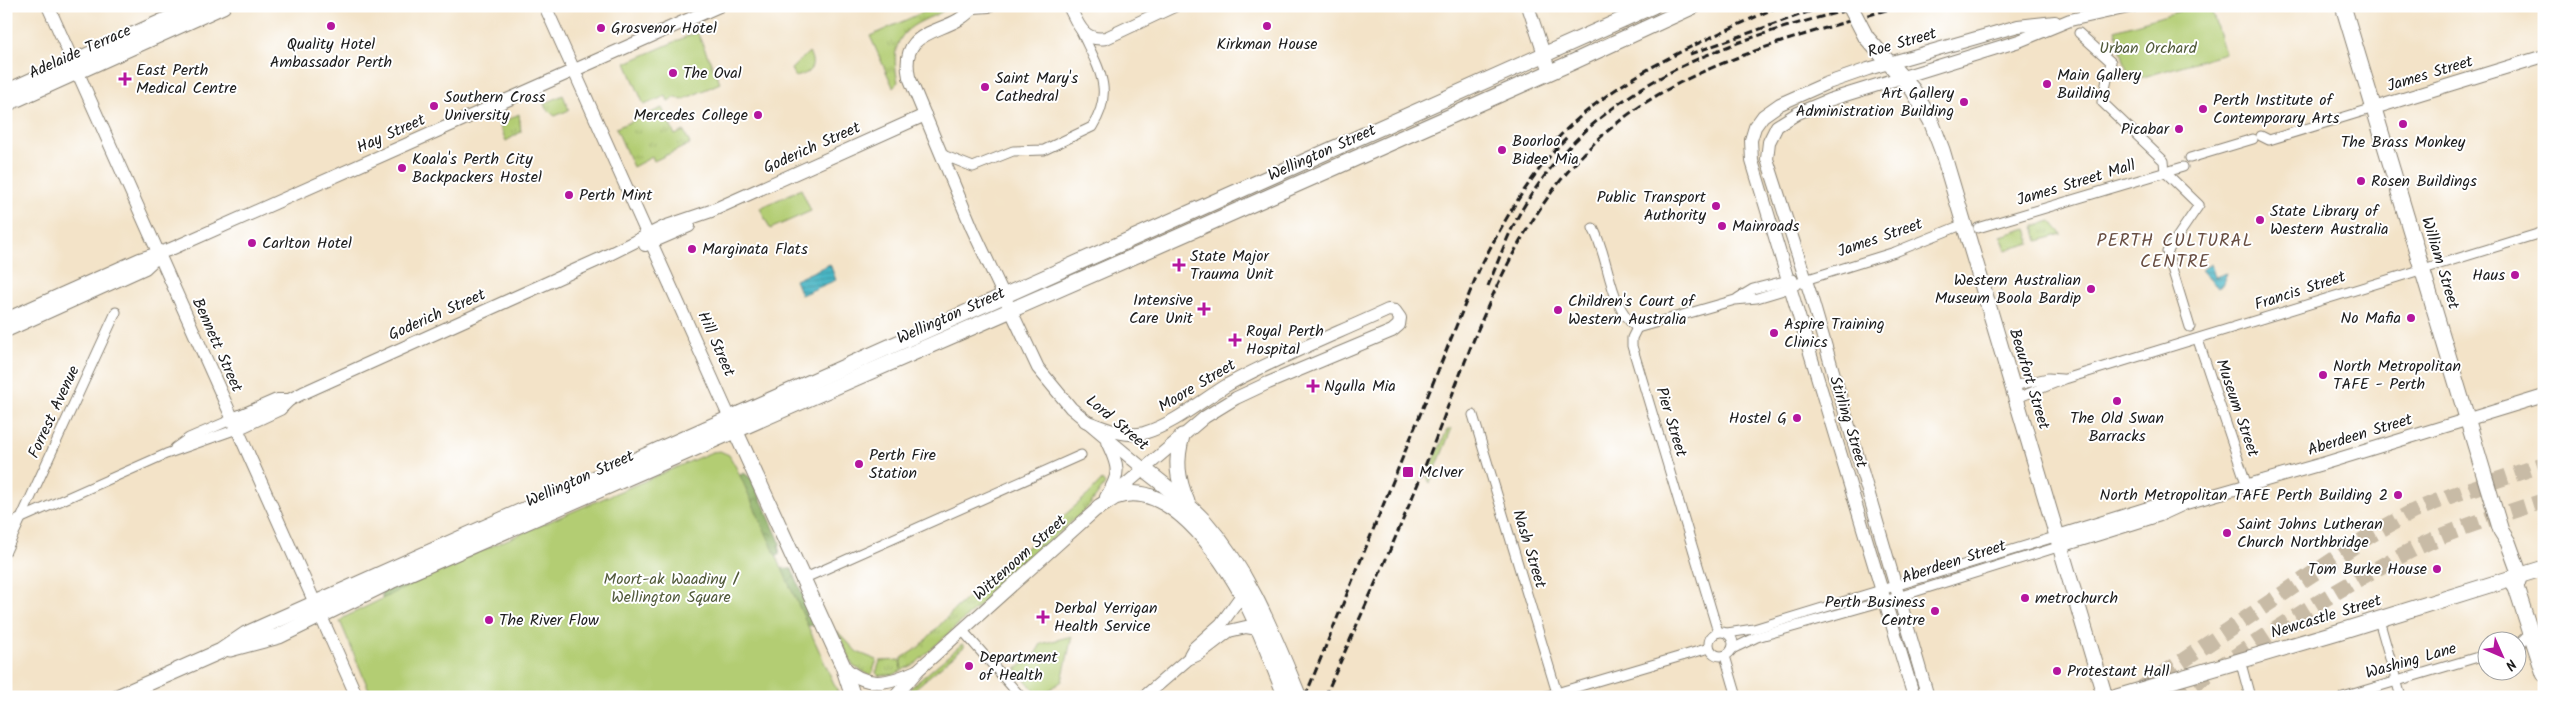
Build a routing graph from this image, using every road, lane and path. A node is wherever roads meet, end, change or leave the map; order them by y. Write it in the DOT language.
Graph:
graph roads {
  1 [pos="48,6"];
  2 [pos="196,6"];
  3 [pos="224,6"];
  4 [pos="545,6"];
  5 [pos="719,6"];
  6 [pos="989,6"];
  7 [pos="1069,6"];
  8 [pos="1174,6"];
  9 [pos="1528,6"];
  10 [pos="1653,6"];
  11 [pos="1694,6"];
  12 [pos="1850,6"];
  13 [pos="2133,6"];
  14 [pos="2343,6"];
  15 [pos="974,7"];
  16 [pos="2070,20"];
  17 [pos="1080,29"];
  18 [pos="2079,33"];
  19 [pos="1544,56"];
  20 [pos="2544,56"];
  21 [pos="1888,64"];
  22 [pos="75,67"];
  23 [pos="575,70"];
  24 [pos="1550,72"];
  25 [pos="1901,77"];
  26 [pos="6,92"];
  27 [pos="6,104"];
  28 [pos="2374,108"];
  29 [pos="925,115"];
  30 [pos="1755,127"];
  31 [pos="1772,134"];
  32 [pos="943,155"];
  33 [pos="2190,158"];
  34 [pos="2183,167"];
  35 [pos="2166,172"];
  36 [pos="1782,207"];
  37 [pos="1971,226"];
  38 [pos="1593,228"];
  39 [pos="2544,232"];
  40 [pos="650,239"];
  41 [pos="1776,243"];
  42 [pos="159,255"];
  43 [pos="2423,268"];
  44 [pos="1805,280"];
  45 [pos="1789,284"];
  46 [pos="1003,296"];
  47 [pos="1010,310"];
  48 [pos="116,312"];
  49 [pos="6,319"];
  50 [pos="2190,326"];
  51 [pos="1637,328"];
  52 [pos="6,330"];
  53 [pos="2198,340"];
  54 [pos="2015,392"];
  55 [pos="2544,396"];
  56 [pos="1473,415"];
  57 [pos="2468,418"];
  58 [pos="1085,421"];
  59 [pos="235,424"];
  60 [pos="732,424"];
  61 [pos="1182,436"];
  62 [pos="1105,437"];
  63 [pos="1080,455"];
  64 [pos="1145,470"];
  65 [pos="2247,486"];
  66 [pos="1189,506"];
  67 [pos="1099,508"];
  68 [pos="22,518"];
  69 [pos="6,525"];
  70 [pos="2059,541"];
  71 [pos="6,551"];
  72 [pos="2544,568"];
  73 [pos="2544,578"];
  74 [pos="803,579"];
  75 [pos="2515,580"];
  76 [pos="1896,592"];
  77 [pos="1242,595"];
  78 [pos="1883,596"];
  79 [pos="318,609"];
  80 [pos="2380,623"];
  81 [pos="1258,629"];
  82 [pos="963,631"];
  83 [pos="1723,633"];
  84 [pos="2531,633"];
  85 [pos="2528,636"];
  86 [pos="1709,648"];
  87 [pos="1732,649"];
  88 [pos="1725,656"];
  89 [pos="2478,657"];
  90 [pos="1188,659"];
  91 [pos="2241,665"];
  92 [pos="842,666"];
  93 [pos="918,670"];
  94 [pos="2544,674"];
  95 [pos="2396,681"];
  96 [pos="1293,693"];
  97 [pos="1557,693"];
  98 [pos="117,697"];
  99 [pos="357,697"];
  100 [pos="853,697"];
  101 [pos="895,697"];
  102 [pos="1021,697"];
  103 [pos="1144,697"];
  104 [pos="1543,697"];
  105 [pos="1737,697"];
  106 [pos="1914,697"];
  107 [pos="1928,697"];
  108 [pos="2106,697"];
  109 [pos="2117,697"];
  110 [pos="2147,697"];
  111 [pos="2250,697"];
  112 [pos="2343,697"];
  113 [pos="2401,697"];
  1 -- 22 [label="main road, Bennett Street"];
  2 -- 22 [label="main road, Adelaide Terrace"];
  3 -- 22 [label="main road, Adelaide Terrace"];
  4 -- 23 [label="main road, Hill Street"];
  5 -- 23 [label="main road, Hay Street"];
  6 -- 15 [label="main road"];
  7 -- 17 [label="main road"];
  8 -- 17 [label="main road"];
  9 -- 19 [label="main road"];
  10 -- 19 [label="main road, Wellington Street"];
  11 -- 24 [label="main road, Wellington Street"];
  12 -- 21 [label="main road, Beaufort Street, bridge"];
  13 -- 16 [label="main road, Roe Street"];
  14 -- 28 [label="main road, William Street"];
  15 -- 29 [label="main road, Lord Street"];
  16 -- 21 [label="main road, Roe Street"];
  16 -- 25 [label="main road, Roe Street"];
  17 -- 32 [label="street"];
  18 -- 35 [label="street"];
  19 -- 24 [label="main road"];
  19 -- 46 [label="main road, Wellington Street"];
  20 -- 28 [label="main road, James Street"];
  21 -- 25 [label="main road, Beaufort Street"];
  21 -- 30 [label="main road, Roe Street"];
  22 -- 26 [label="main road, Adelaide Terrace"];
  22 -- 27 [label="main road, Adelaide Terrace"];
  22 -- 42 [label="main road, Bennett Street"];
  23 -- 40 [label="main road, Hill Street"];
  23 -- 42 [label="main road, Hay Street"];
  24 -- 47 [label="main road, Wellington Street"];
  25 -- 31 [label="main road, Roe Street"];
  25 -- 37 [label="main road, Beaufort Street"];
  28 -- 33 [label="street, James Street"];
  28 -- 43 [label="main road, William Street"];
  29 -- 32 [label="main road, Lord Street"];
  29 -- 40 [label="main road, Goderich Street"];
  30 -- 41 [label="main road, Stirling Street"];
  31 -- 36 [label="main road, Stirling Street"];
  32 -- 46 [label="main road, Lord Street"];
  34 -- 35 [label="street, James Street Mall"];
  35 -- 37 [label="street, James Street Mall"];
  35 -- 50 [label="street"];
  36 -- 41 [label="main road"];
  36 -- 44 [label="main road, Stirling Street"];
  37 -- 44 [label="street, James Street"];
  37 -- 54 [label="main road, Beaufort Street"];
  38 -- 51 [label="street"];
  39 -- 43 [label="street, Francis Street"];
  40 -- 59 [label="main road, Goderich Street"];
  40 -- 60 [label="main road, Hill Street"];
  41 -- 45 [label="main road, Stirling Street"];
  42 -- 49 [label="main road, Hay Street"];
  42 -- 52 [label="main road, Hay Street"];
  42 -- 59 [label="main road, Bennett Street"];
  43 -- 53 [label="street, Francis Street"];
  43 -- 57 [label="main road, William Street"];
  44 -- 45 [label="street, James Street"];
  44 -- 76 [label="main road, Stirling Street"];
  45 -- 51 [label="street, James Street"];
  45 -- 78 [label="main road, Stirling Street"];
  46 -- 47 [label="main road, Lord Street"];
  46 -- 60 [label="main road, Wellington Street"];
  47 -- 58 [label="main road, Lord Street"];
  47 -- 60 [label="main road, Wellington Street"];
  48 -- 68 [label="street, Forrest Avenue"];
  51 -- 83 [label="street, Pier Street"];
  53 -- 54 [label="street, Francis Street"];
  53 -- 65 [label="street, Museum Street"];
  54 -- 70 [label="main road, Beaufort Street"];
  55 -- 57 [label="main road, Aberdeen Street"];
  56 -- 97 [label="street, Nash Street"];
  57 -- 65 [label="main road, Aberdeen Street"];
  57 -- 75 [label="main road, William Street"];
  58 -- 61 [label="main road, Moore Street"];
  58 -- 62 [label="main road, Lord Street"];
  59 -- 68 [label="street, Goderich Street"];
  59 -- 79 [label="main road, Bennett Street"];
  60 -- 74 [label="main road, Hill Street"];
  60 -- 79 [label="main road, Wellington Street"];
  61 -- 64 [label="main road, Moore Street"];
  61 -- 66 [label="main road"];
  62 -- 64 [label="main road, Lord Street"];
  62 -- 67 [label="main road"];
  63 -- 74 [label="street"];
  64 -- 66 [label="main road, Lord Street"];
  64 -- 67 [label="main road, Wittenoom Street"];
  65 -- 70 [label="main road, Aberdeen Street"];
  66 -- 96 [label="main road, Lord Street"];
  67 -- 77 [label="main road, Lord Street"];
  67 -- 82 [label="main road, Wittenoom Street"];
  68 -- 69 [label="street, Goderich Street"];
  68 -- 71 [label="street, Forrest Avenue"];
  70 -- 76 [label="street, Aberdeen Street"];
  70 -- 108 [label="main road, Beaufort Street"];
  72 -- 75 [label="main road, Newcastle Street"];
  73 -- 75 [label="main road, Newcastle Street"];
  74 -- 92 [label="main road, Hill Street"];
  75 -- 80 [label="main road, Newcastle Street"];
  75 -- 84 [label="main road, William Street"];
  76 -- 78 [label="street, Aberdeen Street"];
  76 -- 107 [label="main road, Stirling Street"];
  77 -- 81 [label="main road, Lord Street"];
  77 -- 90 [label="main road"];
  78 -- 83 [label="street, Aberdeen Street"];
  78 -- 87 [label="street, Aberdeen Street"];
  78 -- 106 [label="main road, Stirling Street"];
  79 -- 98 [label="main road, Wellington Street"];
  79 -- 99 [label="main road, Bennett Street"];
  80 -- 91 [label="main road, Newcastle Street"];
  80 -- 95 [label="street"];
  81 -- 90 [label="main road"];
  81 -- 96 [label="main road, Lord Street"];
  82 -- 93 [label="main road, Wittenoom Street"];
  82 -- 102 [label="street"];
  83 -- 86 [label="street"];
  83 -- 87 [label="street"];
  84 -- 85 [label="street"];
  84 -- 94 [label="main road, William Street"];
  86 -- 88 [label="street"];
  86 -- 97 [label="street"];
  87 -- 88 [label="street"];
  88 -- 105 [label="street"];
  89 -- 95 [label="street, Washing Lane"];
  90 -- 103 [label="main road"];
  91 -- 109 [label="main road, Newcastle Street"];
  91 -- 110 [label="main road, Newcastle Street"];
  91 -- 111 [label="street"];
  92 -- 93 [label="main road, Wittenoom Street"];
  92 -- 100 [label="main road, Hill Street"];
  93 -- 101 [label="main road, Wittenoom Street"];
  95 -- 112 [label="street, Washing Lane"];
  95 -- 113 [label="street"];
  97 -- 104 [label="street"];
}
